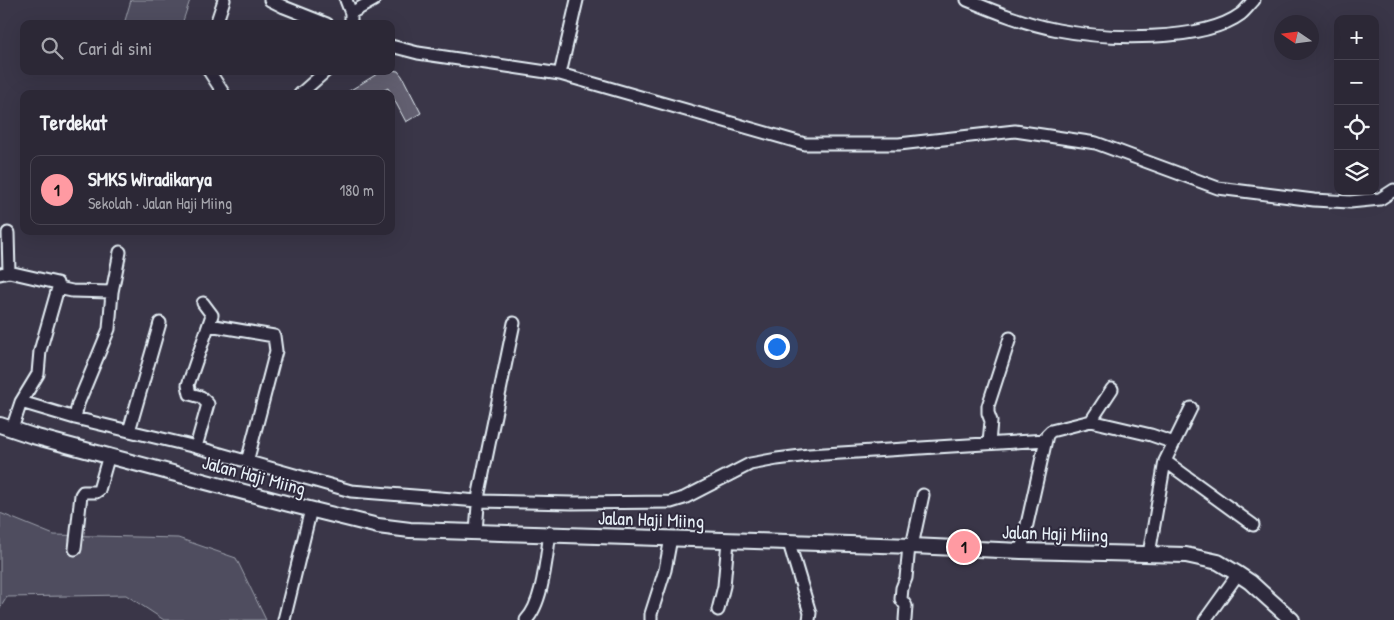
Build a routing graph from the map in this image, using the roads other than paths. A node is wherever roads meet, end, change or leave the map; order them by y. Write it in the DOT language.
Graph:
graph roads {
  1 [pos="224,0"];
  2 [pos="270,0"];
  3 [pos="346,0"];
  4 [pos="374,0"];
  5 [pos="577,0"];
  6 [pos="967,0"];
  7 [pos="1254,0"];
  8 [pos="351,18"];
  9 [pos="217,20"];
  10 [pos="318,20"];
  11 [pos="395,47"];
  12 [pos="560,74"];
  13 [pos="212,75"];
  14 [pos="321,75"];
  15 [pos="221,90"];
  16 [pos="305,90"];
  17 [pos="1394,190"];
  18 [pos="8,232"];
  19 [pos="120,252"];
  20 [pos="5,273"];
  21 [pos="58,286"];
  22 [pos="112,292"];
  23 [pos="203,304"];
  24 [pos="160,323"];
  25 [pos="514,324"];
  26 [pos="209,325"];
  27 [pos="1010,338"];
  28 [pos="1112,389"];
  29 [pos="21,402"];
  30 [pos="1190,408"];
  31 [pos="75,418"];
  32 [pos="1091,421"];
  33 [pos="6,427"];
  34 [pos="129,431"];
  35 [pos="1046,440"];
  36 [pos="1174,442"];
  37 [pos="989,444"];
  38 [pos="196,447"];
  39 [pos="108,455"];
  40 [pos="1165,461"];
  41 [pos="246,462"];
  42 [pos="923,495"];
  43 [pos="478,501"];
  44 [pos="311,509"];
  45 [pos="1253,525"];
  46 [pos="476,531"];
  47 [pos="550,533"];
  48 [pos="671,538"];
  49 [pos="728,541"];
  50 [pos="789,543"];
  51 [pos="911,546"];
  52 [pos="75,549"];
  53 [pos="1021,551"];
  54 [pos="1149,554"];
  55 [pos="1238,574"];
  56 [pos="718,610"];
  57 [pos="284,620"];
  58 [pos="526,620"];
  59 [pos="651,620"];
  60 [pos="809,620"];
  61 [pos="905,620"];
  62 [pos="1205,620"];
  63 [pos="1292,620"];
  1 -- 9 [label="street"];
  2 -- 10 [label="street"];
  3 -- 8 [label="street"];
  4 -- 8 [label="street"];
  5 -- 12 [label="street"];
  6 -- 7 [label="street"];
  11 -- 12 [label="street"];
  12 -- 17 [label="street"];
  13 -- 15 [label="street"];
  14 -- 16 [label="street"];
  18 -- 20 [label="street"];
  19 -- 22 [label="street"];
  20 -- 21 [label="street"];
  21 -- 22 [label="street"];
  21 -- 29 [label="street"];
  22 -- 31 [label="street"];
  23 -- 26 [label="street"];
  24 -- 34 [label="street"];
  25 -- 43 [label="street"];
  26 -- 38 [label="street"];
  26 -- 41 [label="street"];
  27 -- 37 [label="street"];
  28 -- 32 [label="street"];
  29 -- 31 [label="street"];
  29 -- 33 [label="street"];
  30 -- 36 [label="street"];
  31 -- 34 [label="street"];
  32 -- 35 [label="street"];
  32 -- 36 [label="street"];
  33 -- 39 [label="main road, Jalan Haji Miing"];
  34 -- 38 [label="street"];
  35 -- 37 [label="street"];
  35 -- 53 [label="street"];
  36 -- 40 [label="street"];
  37 -- 43 [label="street"];
  38 -- 41 [label="street"];
  39 -- 44 [label="main road, Jalan Haji Miing"];
  39 -- 52 [label="street"];
  40 -- 45 [label="street"];
  40 -- 54 [label="street"];
  41 -- 43 [label="street"];
  42 -- 51 [label="street"];
  43 -- 46 [label="street"];
  44 -- 46 [label="main road, Jalan Haji Miing"];
  44 -- 57 [label="street"];
  46 -- 47 [label="main road, Jalan Haji Miing"];
  47 -- 48 [label="main road, Jalan Haji Miing"];
  47 -- 58 [label="street"];
  48 -- 49 [label="main road, Jalan Haji Miing"];
  48 -- 59 [label="street"];
  49 -- 50 [label="main road, Jalan Haji Miing"];
  49 -- 56 [label="street"];
  50 -- 51 [label="main road, Jalan Haji Miing"];
  50 -- 60 [label="street"];
  51 -- 53 [label="main road, Jalan Haji Miing"];
  51 -- 61 [label="street"];
  53 -- 54 [label="main road, Jalan Haji Miing"];
  54 -- 55 [label="main road, Jalan Haji Miing"];
  55 -- 62 [label="street"];
  55 -- 63 [label="main road, Jalan Haji Miing"];
}
